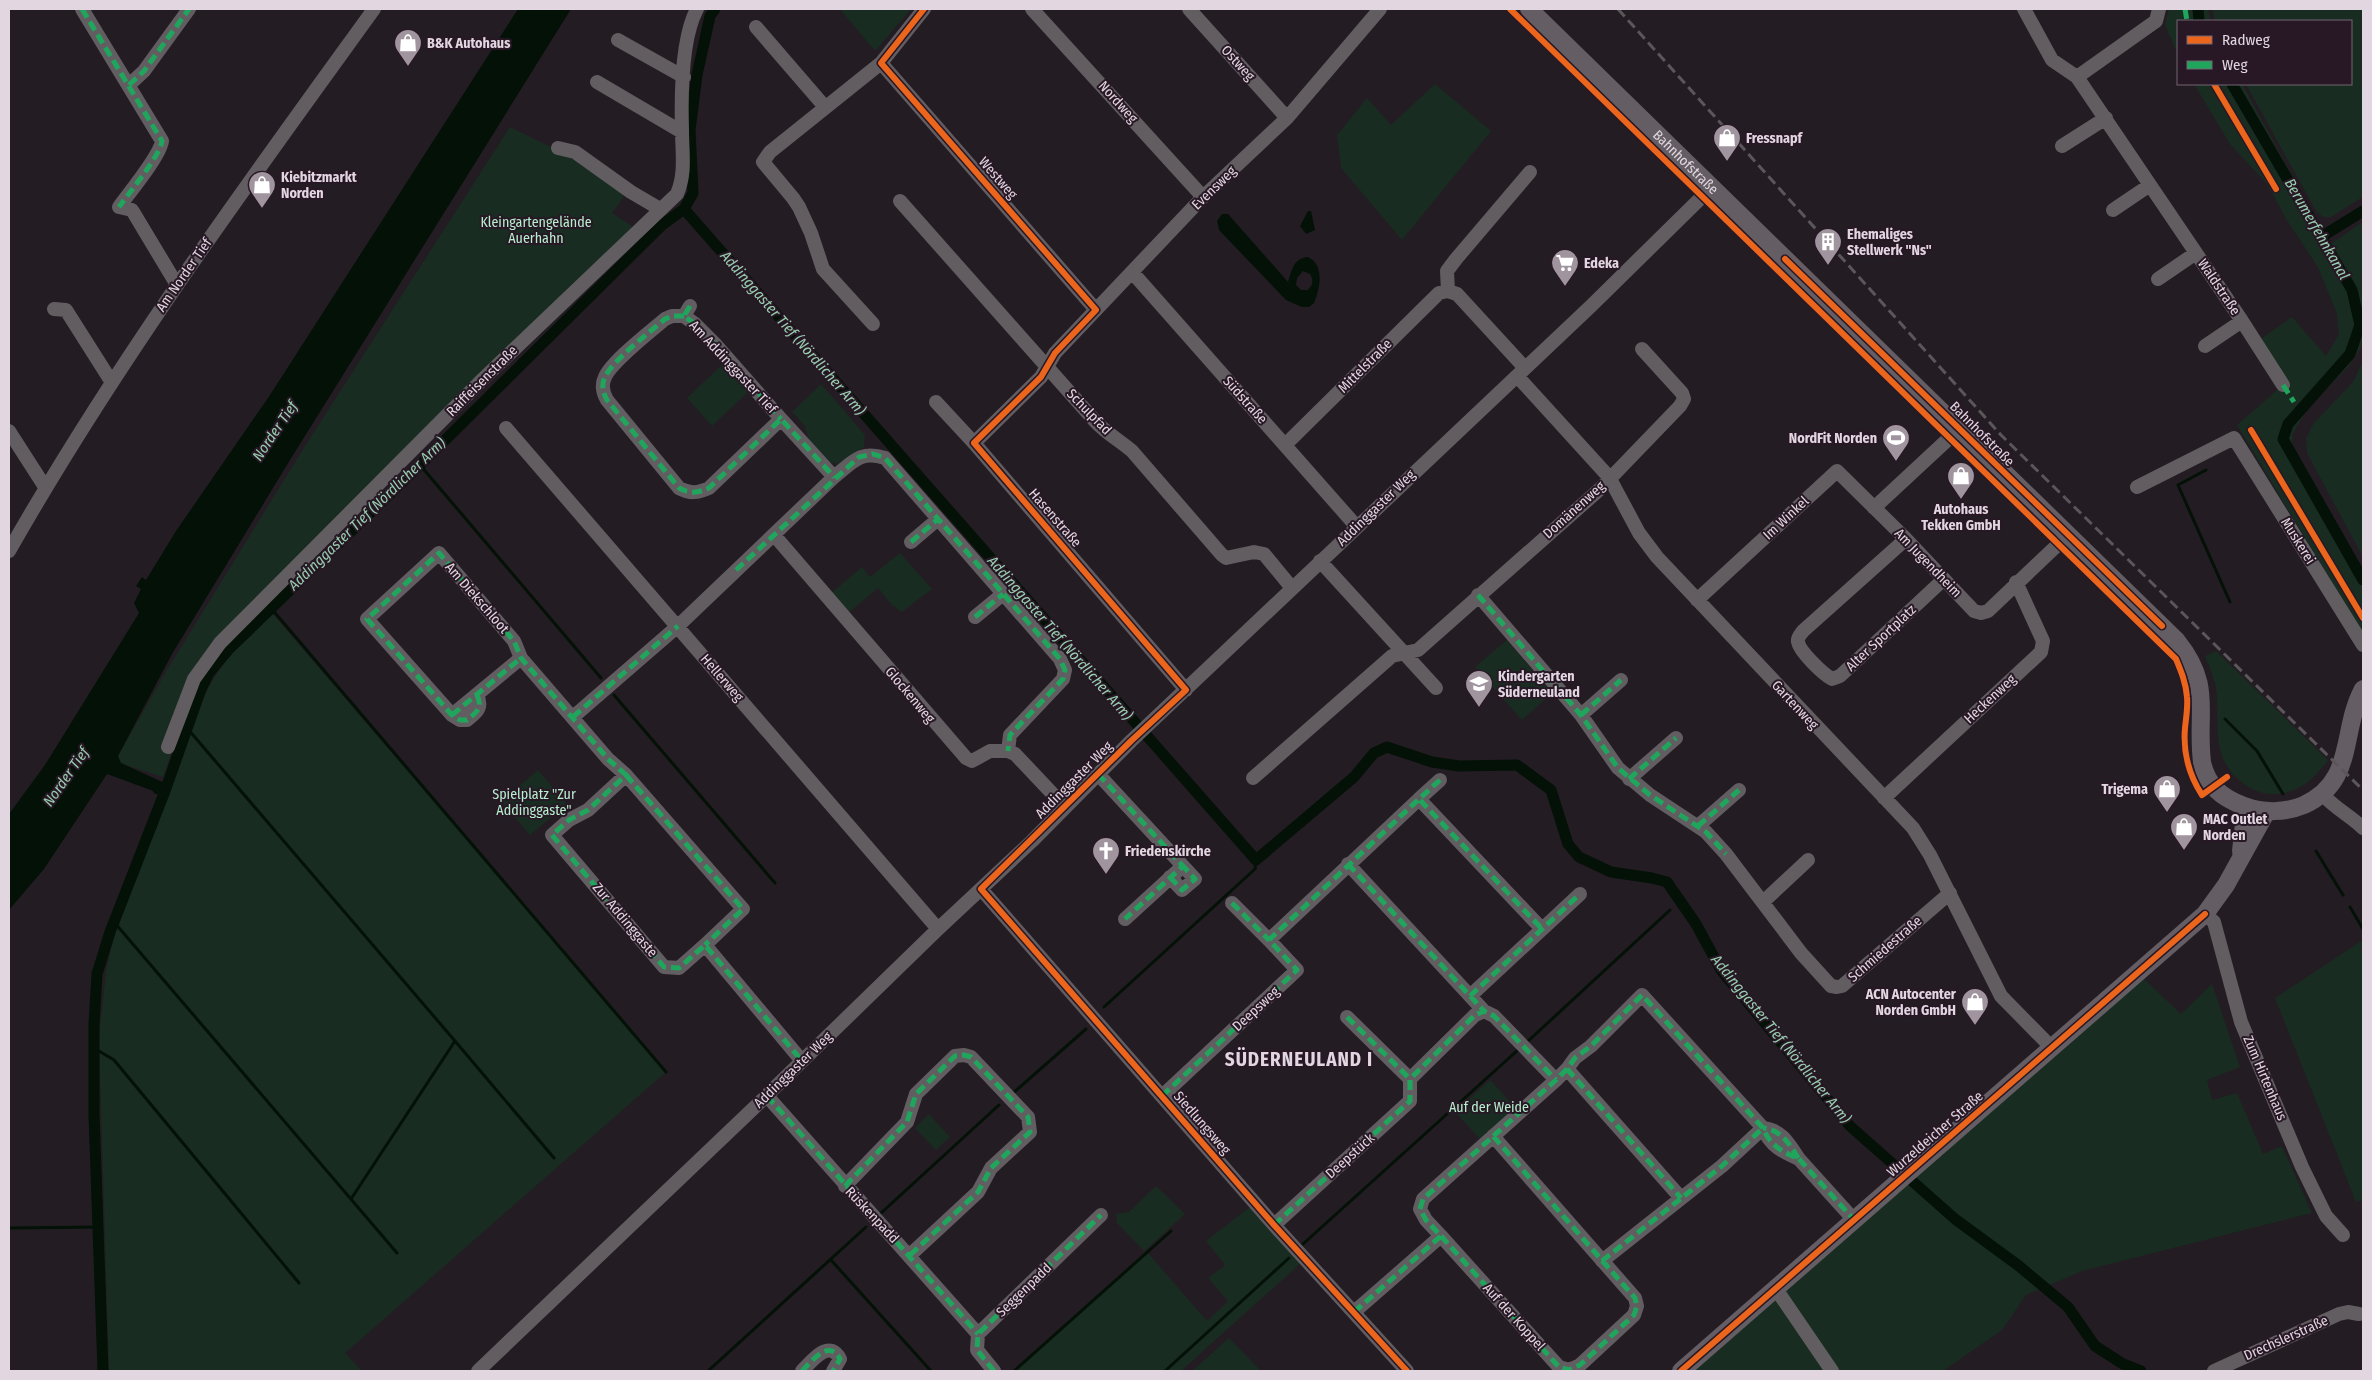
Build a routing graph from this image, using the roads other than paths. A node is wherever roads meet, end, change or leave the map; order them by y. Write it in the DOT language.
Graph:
graph roads {
  1 [pos="82,9"];
  2 [pos="189,9"];
  3 [pos="374,9"];
  4 [pos="697,9"];
  5 [pos="924,9"];
  6 [pos="1032,9"];
  7 [pos="1189,9"];
  8 [pos="1380,9"];
  9 [pos="1529,9"];
  10 [pos="2024,9"];
  11 [pos="2159,9"];
  12 [pos="756,27"];
  13 [pos="618,40"];
  14 [pos="881,63"];
  15 [pos="684,77"];
  16 [pos="2077,77"];
  17 [pos="597,82"];
  18 [pos="130,84"];
  19 [pos="826,107"];
  20 [pos="1287,118"];
  21 [pos="2106,118"];
  22 [pos="682,132"];
  23 [pos="2062,146"];
  24 [pos="558,148"];
  25 [pos="1530,172"];
  26 [pos="2150,185"];
  27 [pos="1712,188"];
  28 [pos="1204,197"];
  29 [pos="900,201"];
  30 [pos="660,209"];
  31 [pos="2112,210"];
  32 [pos="2196,253"];
  33 [pos="1132,272"];
  34 [pos="2158,279"];
  35 [pos="177,285"];
  36 [pos="1448,291"];
  37 [pos="54,308"];
  38 [pos="1096,310"];
  39 [pos="2242,321"];
  40 [pos="873,324"];
  41 [pos="2205,346"];
  42 [pos="1642,349"];
  43 [pos="1048,367"];
  44 [pos="1521,372"];
  45 [pos="111,381"];
  46 [pos="2283,385"];
  47 [pos="936,402"];
  48 [pos="781,420"];
  49 [pos="506,428"];
  50 [pos="1959,429"];
  51 [pos="9,431"];
  52 [pos="974,443"];
  53 [pos="1285,445"];
  54 [pos="834,477"];
  55 [pos="1610,477"];
  56 [pos="45,487"];
  57 [pos="2137,487"];
  58 [pos="1874,508"];
  59 [pos="938,519"];
  60 [pos="1357,527"];
  61 [pos="2069,534"];
  62 [pos="774,535"];
  63 [pos="1906,539"];
  64 [pos="911,542"];
  65 [pos="9,551"];
  66 [pos="1320,561"];
  67 [pos="1944,579"];
  68 [pos="2016,582"];
  69 [pos="1292,588"];
  70 [pos="1003,594"];
  71 [pos="1478,595"];
  72 [pos="1697,600"];
  73 [pos="975,617"];
  74 [pos="678,626"];
  75 [pos="2363,645"];
  76 [pos="1406,653"];
  77 [pos="521,658"];
  78 [pos="1621,680"];
  79 [pos="1436,688"];
  80 [pos="2363,689"];
  81 [pos="1186,690"];
  82 [pos="1581,715"];
  83 [pos="572,717"];
  84 [pos="1676,738"];
  85 [pos="168,747"];
  86 [pos="1008,751"];
  87 [pos="623,771"];
  88 [pos="1098,774"];
  89 [pos="1253,778"];
  90 [pos="1629,779"];
  91 [pos="1440,780"];
  92 [pos="1739,790"];
  93 [pos="2323,795"];
  94 [pos="1884,798"];
  95 [pos="1419,799"];
  96 [pos="1065,807"];
  97 [pos="2246,807"];
  98 [pos="2267,811"];
  99 [pos="1698,826"];
  100 [pos="2363,828"];
  101 [pos="2241,857"];
  102 [pos="1808,860"];
  103 [pos="1348,864"];
  104 [pos="981,889"];
  105 [pos="1950,893"];
  106 [pos="1580,894"];
  107 [pos="1763,902"];
  108 [pos="1232,903"];
  109 [pos="2205,914"];
  110 [pos="1124,919"];
  111 [pos="938,929"];
  112 [pos="1542,929"];
  113 [pos="1269,940"];
  114 [pos="705,945"];
  115 [pos="1470,996"];
  116 [pos="1484,1011"];
  117 [pos="1347,1017"];
  118 [pos="2052,1048"];
  119 [pos="802,1061"];
  120 [pos="1568,1069"];
  121 [pos="1410,1079"];
  122 [pos="1556,1080"];
  123 [pos="766,1096"];
  124 [pos="1162,1096"];
  125 [pos="1763,1128"];
  126 [pos="1493,1136"];
  127 [pos="845,1186"];
  128 [pos="1681,1198"];
  129 [pos="1101,1215"];
  130 [pos="1855,1221"];
  131 [pos="1274,1226"];
  132 [pos="2343,1235"];
  133 [pos="1441,1236"];
  134 [pos="910,1255"];
  135 [pos="1602,1261"];
  136 [pos="1776,1289"];
  137 [pos="1354,1312"];
  138 [pos="2359,1314"];
  139 [pos="978,1334"];
  140 [pos="478,1371"];
  141 [pos="802,1371"];
  142 [pos="833,1371"];
  143 [pos="994,1371"];
  144 [pos="1406,1371"];
  145 [pos="1681,1371"];
  146 [pos="1832,1371"];
  147 [pos="2214,1371"];
  1 -- 18 [label="street"];
  2 -- 18 [label="street"];
  3 -- 35 [label="street, Am Norder Tief"];
  4 -- 15 [label="street, Raiffeisenstraße"];
  5 -- 14 [label="street"];
  6 -- 28 [label="street, Nordweg"];
  7 -- 20 [label="street, Ostweg"];
  8 -- 20 [label="street, Evensweg"];
  9 -- 27 [label="main road, Bahnhofstraße"];
  10 -- 16 [label="street, Waldstraße"];
  11 -- 16 [label="street"];
  12 -- 19 [label="street"];
  13 -- 15 [label="street"];
  14 -- 19 [label="street"];
  14 -- 38 [label="street, Westweg"];
  15 -- 22 [label="street, Raiffeisenstraße"];
  16 -- 21 [label="street, Waldstraße"];
  17 -- 22 [label="street"];
  18 -- 35 [label="street"];
  19 -- 40 [label="street"];
  20 -- 28 [label="street, Evensweg"];
  21 -- 23 [label="street"];
  21 -- 26 [label="street, Waldstraße"];
  22 -- 30 [label="street, Raiffeisenstraße"];
  24 -- 30 [label="street"];
  25 -- 36 [label="street"];
  26 -- 31 [label="street"];
  26 -- 32 [label="street, Waldstraße"];
  27 -- 44 [label="street, Addinggaster Weg"];
  27 -- 50 [label="main road, Bahnhofstraße"];
  28 -- 33 [label="street, Evensweg"];
  29 -- 43 [label="street, Schulpfad"];
  30 -- 85 [label="street, Raiffeisenstraße"];
  32 -- 34 [label="street, Waldstraße"];
  32 -- 39 [label="street, Waldstraße"];
  33 -- 38 [label="street, Evensweg"];
  33 -- 53 [label="street, Südstraße"];
  35 -- 45 [label="street, Am Norder Tief"];
  36 -- 44 [label="street"];
  36 -- 53 [label="street, Mittelstraße"];
  37 -- 45 [label="street"];
  38 -- 43 [label="street, Evensweg"];
  39 -- 41 [label="street, Waldstraße"];
  39 -- 46 [label="street, Waldstraße"];
  42 -- 55 [label="street, Domänenweg"];
  43 -- 52 [label="street"];
  43 -- 69 [label="street, Schulpfad"];
  44 -- 55 [label="street, Gartenweg"];
  44 -- 60 [label="street, Addinggaster Weg"];
  45 -- 56 [label="street, Am Norder Tief"];
  47 -- 52 [label="street, Hasenstraße"];
  48 -- 48 [label="street, Am Addinggaster Tief"];
  48 -- 54 [label="street, Am Addinggaster Tief"];
  49 -- 74 [label="street, Hellerweg"];
  50 -- 58 [label="street"];
  50 -- 61 [label="main road, Bahnhofstraße"];
  51 -- 56 [label="street"];
  52 -- 81 [label="street, Hasenstraße"];
  53 -- 60 [label="street, Südstraße"];
  54 -- 59 [label="street"];
  54 -- 62 [label="street"];
  55 -- 71 [label="street, Domänenweg"];
  55 -- 72 [label="street, Gartenweg"];
  56 -- 65 [label="street, Am Norder Tief"];
  57 -- 75 [label="street, Muskerei"];
  58 -- 63 [label="street, Am Jugendheim"];
  58 -- 72 [label="street, Im Winkel"];
  59 -- 64 [label="street"];
  59 -- 70 [label="street"];
  60 -- 66 [label="street, Addinggaster Weg"];
  61 -- 68 [label="street, Am Jugendheim"];
  61 -- 97 [label="main road, Bahnhofstraße"];
  62 -- 74 [label="street"];
  62 -- 86 [label="street, Glockenweg"];
  63 -- 67 [label="street, Am Jugendheim"];
  63 -- 67 [label="street, Alter Sportplatz"];
  66 -- 69 [label="street, Addinggaster Weg"];
  66 -- 76 [label="street"];
  67 -- 68 [label="street, Am Jugendheim"];
  68 -- 94 [label="street, Heckenweg"];
  69 -- 81 [label="street, Addinggaster Weg"];
  70 -- 73 [label="street"];
  70 -- 86 [label="street"];
  71 -- 76 [label="street, Domänenweg"];
  71 -- 82 [label="street, Schmiedestraße"];
  72 -- 94 [label="street, Gartenweg"];
  74 -- 83 [label="street"];
  74 -- 111 [label="street, Hellerweg"];
  76 -- 79 [label="street"];
  76 -- 89 [label="street, Domänenweg"];
  77 -- 77 [label="street, Am Diekschloot"];
  77 -- 83 [label="street, Am Diekschloot"];
  78 -- 82 [label="street"];
  80 -- 93 [label="main road"];
  81 -- 88 [label="street, Addinggaster Weg"];
  82 -- 90 [label="street, Schmiedestraße"];
  83 -- 87 [label="street, Am Diekschloot"];
  84 -- 90 [label="street"];
  86 -- 96 [label="street"];
  87 -- 114 [label="street, Am Diekschloot"];
  87 -- 114 [label="street, Zur Addinggaste"];
  88 -- 96 [label="street, Addinggaster Weg"];
  88 -- 110 [label="street"];
  90 -- 99 [label="street, Schmiedestraße"];
  91 -- 95 [label="street"];
  92 -- 99 [label="street"];
  93 -- 98 [label="main road"];
  93 -- 100 [label="street"];
  94 -- 105 [label="street, Gartenweg"];
  95 -- 103 [label="street"];
  95 -- 112 [label="street"];
  96 -- 104 [label="street, Addinggaster Weg"];
  97 -- 98 [label="main road, Bahnhofstraße"];
  97 -- 101 [label="main road, Wurzeldeicher Straße"];
  98 -- 101 [label="main road, Wurzeldeicher Straße"];
  99 -- 107 [label="street, Schmiedestraße"];
  101 -- 109 [label="main road, Wurzeldeicher Straße"];
  102 -- 107 [label="street"];
  103 -- 113 [label="street"];
  103 -- 115 [label="street"];
  104 -- 111 [label="street, Addinggaster Weg"];
  104 -- 124 [label="street, Siedlungsweg"];
  105 -- 107 [label="street, Schmiedestraße"];
  105 -- 118 [label="street, Gartenweg"];
  106 -- 112 [label="street"];
  108 -- 113 [label="street, Deepsweg"];
  109 -- 118 [label="main road, Wurzeldeicher Straße"];
  109 -- 132 [label="street, Zum Hirtenhaus"];
  111 -- 119 [label="street, Addinggaster Weg"];
  112 -- 115 [label="street"];
  113 -- 124 [label="street, Deepsweg"];
  114 -- 119 [label="street"];
  115 -- 116 [label="street"];
  116 -- 121 [label="street"];
  116 -- 122 [label="street"];
  117 -- 121 [label="street"];
  118 -- 130 [label="main road, Wurzeldeicher Straße"];
  119 -- 123 [label="street, Addinggaster Weg"];
  120 -- 122 [label="street"];
  120 -- 125 [label="street"];
  120 -- 128 [label="street"];
  121 -- 131 [label="street, Deepstück"];
  122 -- 126 [label="street"];
  123 -- 127 [label="street, Rüskenpadd"];
  123 -- 140 [label="street, Addinggaster Weg"];
  124 -- 131 [label="street, Siedlungsweg"];
  125 -- 128 [label="street"];
  125 -- 130 [label="street"];
  126 -- 133 [label="street"];
  126 -- 135 [label="street, Auf der Koppel"];
  127 -- 134 [label="street, Rüskenpadd"];
  127 -- 134 [label="street"];
  128 -- 135 [label="street"];
  129 -- 139 [label="street, Seggenpadd"];
  130 -- 136 [label="main road, Wurzeldeicher Straße"];
  131 -- 137 [label="street, Siedlungsweg"];
  133 -- 135 [label="street, Auf der Koppel"];
  133 -- 137 [label="street"];
  134 -- 139 [label="street, Rüskenpadd"];
  136 -- 145 [label="main road, Wurzeldeicher Straße"];
  136 -- 146 [label="street"];
  137 -- 144 [label="street, Siedlungsweg"];
  138 -- 147 [label="street, Drechslerstraße"];
  139 -- 143 [label="street"];
  141 -- 142 [label="street"];
}
